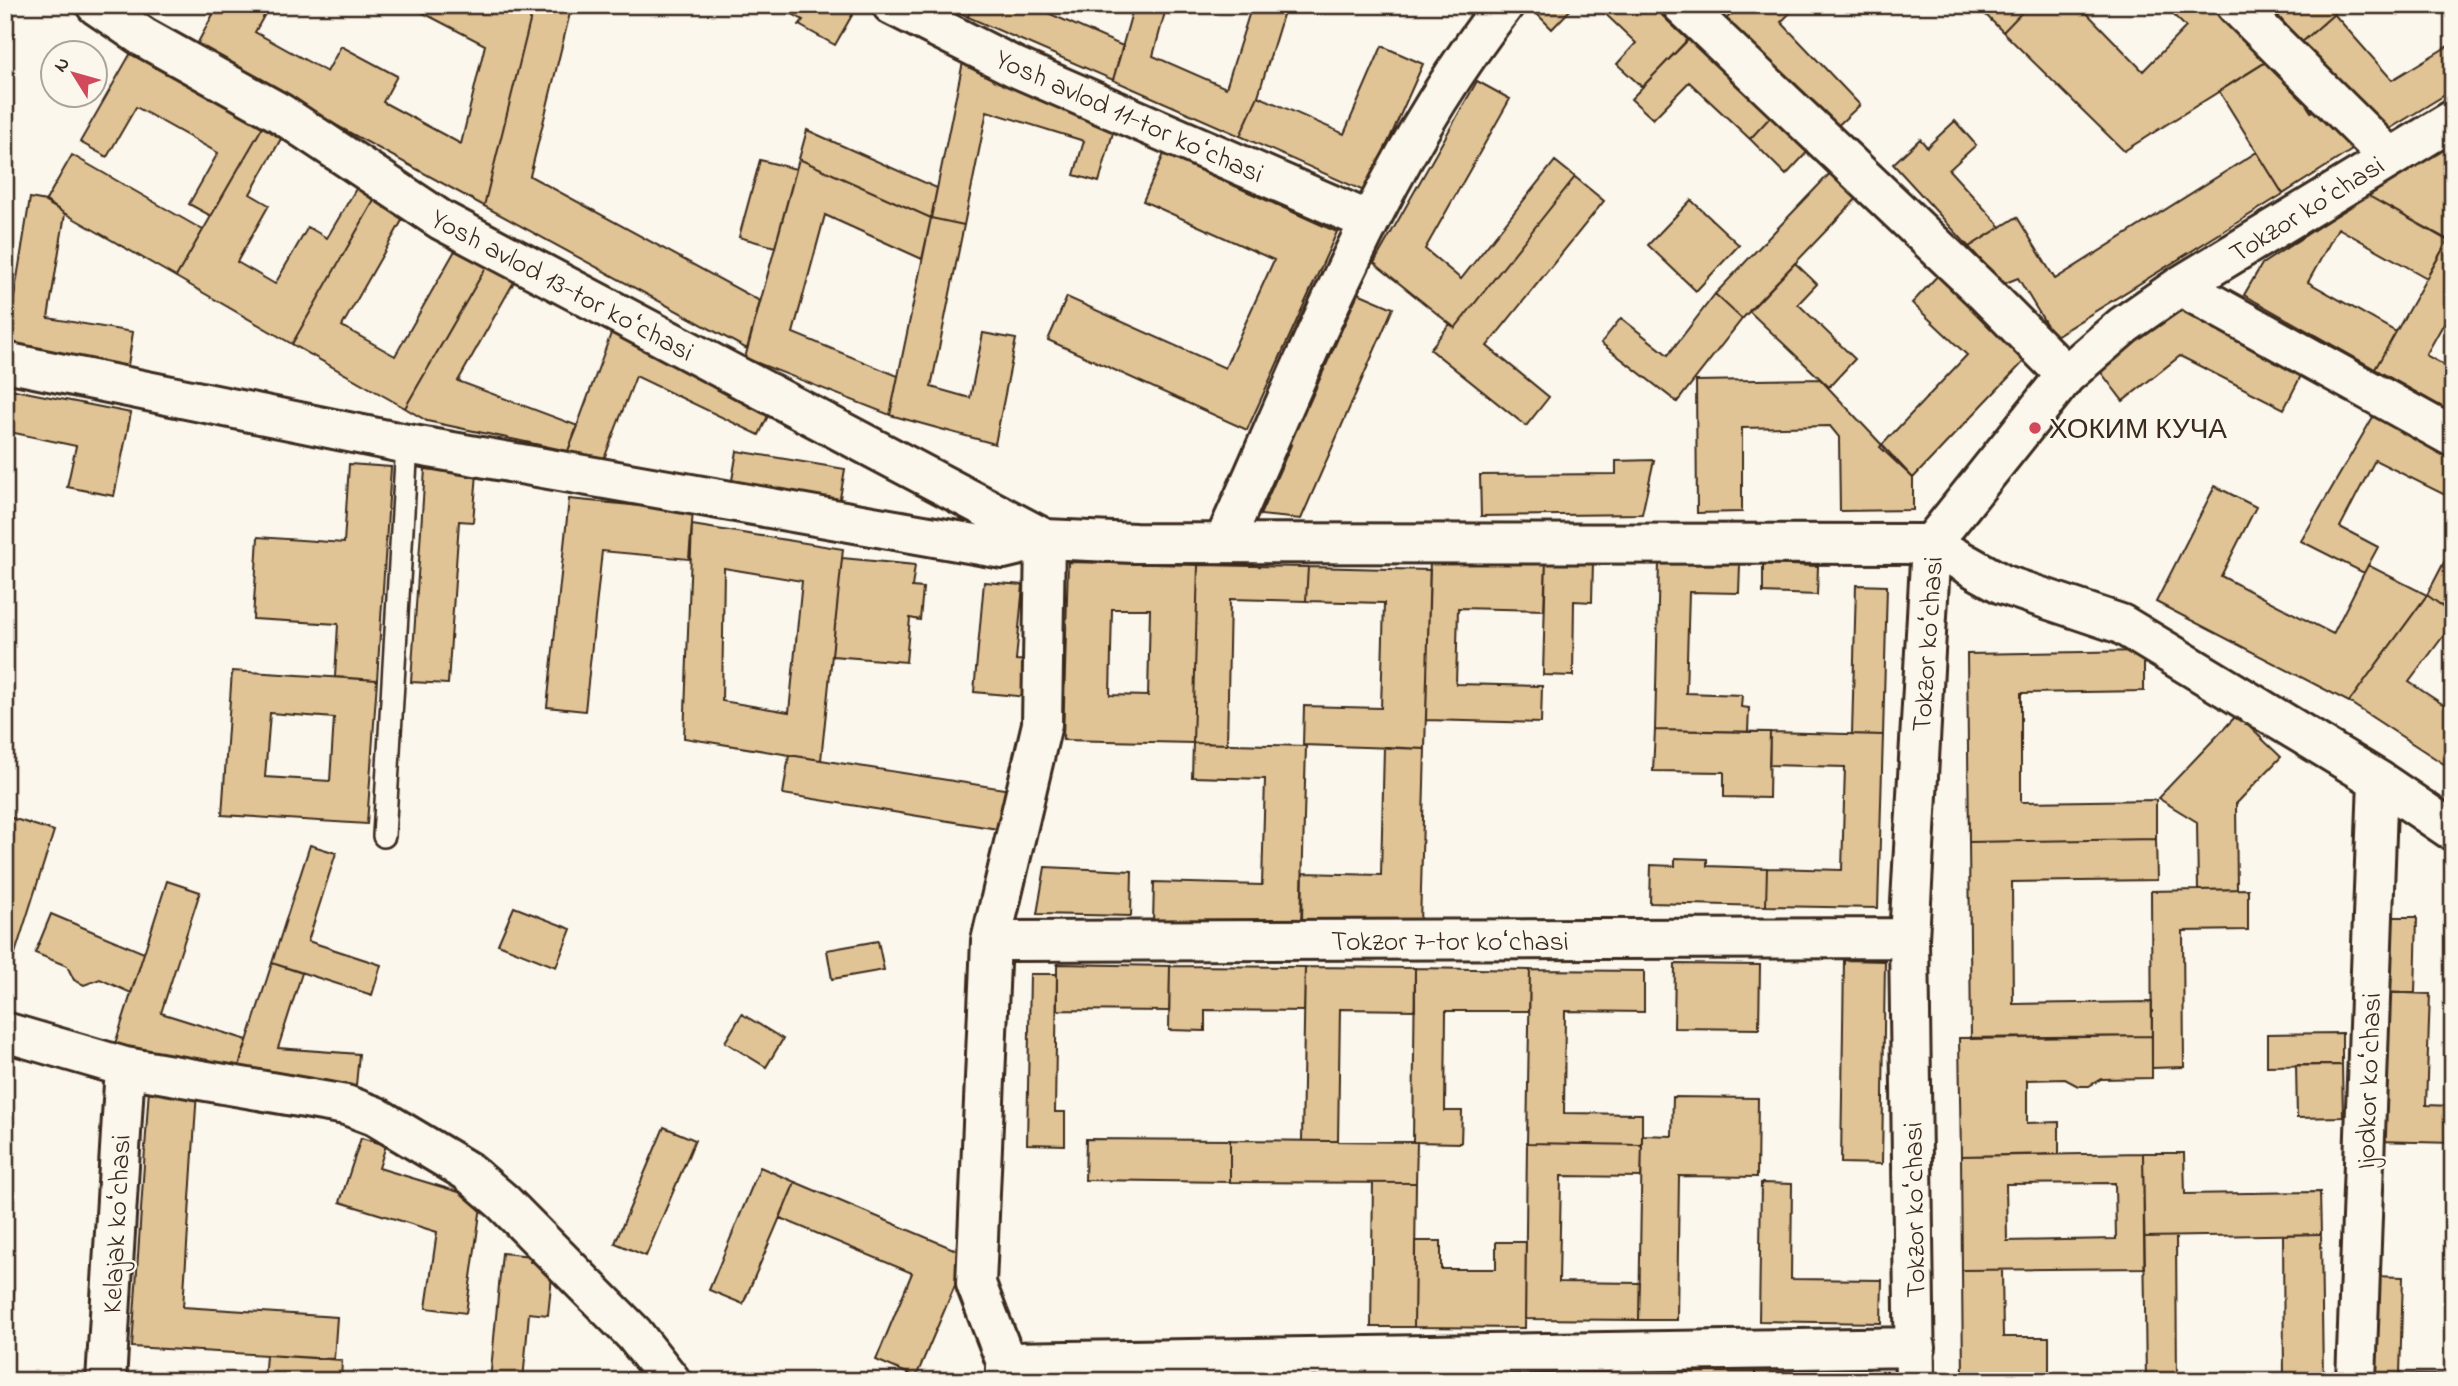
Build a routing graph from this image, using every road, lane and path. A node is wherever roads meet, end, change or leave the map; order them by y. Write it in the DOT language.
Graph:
graph roads {
  1 [pos="96,5"];
  2 [pos="892,5"];
  3 [pos="1504,5"];
  4 [pos="1682,5"];
  5 [pos="2236,5"];
  6 [pos="2453,120"];
  7 [pos="2389,157"];
  8 [pos="1370,221"];
  9 [pos="2180,286"];
  10 [pos="5,362"];
  11 [pos="2066,375"];
  12 [pos="2453,437"];
  13 [pos="407,444"];
  14 [pos="1045,539"];
  15 [pos="1224,542"];
  16 [pos="1931,544"];
  17 [pos="2378,780"];
  18 [pos="2451,827"];
  19 [pos="384,836"];
  20 [pos="1909,938"];
  21 [pos="991,942"];
  22 [pos="5,1032"];
  23 [pos="125,1068"];
  24 [pos="1915,1364"];
  25 [pos="1006,1371"];
  26 [pos="106,1381"];
  27 [pos="671,1381"];
  28 [pos="2356,1381"];
  1 -- 14 [label="street, Yosh avlod 13-tor koʻchasi"];
  2 -- 8 [label="street, Yosh avlod 11-tor koʻchasi"];
  3 -- 8 [label="street"];
  4 -- 11 [label="street"];
  5 -- 7 [label="street"];
  6 -- 7 [label="street, Tokzor koʻchasi"];
  7 -- 9 [label="street, Tokzor koʻchasi"];
  8 -- 15 [label="street"];
  9 -- 11 [label="street, Tokzor koʻchasi"];
  9 -- 12 [label="street"];
  10 -- 13 [label="street"];
  11 -- 16 [label="street, Tokzor koʻchasi"];
  13 -- 14 [label="street"];
  13 -- 19 [label="lane"];
  14 -- 15 [label="street"];
  14 -- 21 [label="street"];
  15 -- 16 [label="street"];
  16 -- 17 [label="street"];
  16 -- 20 [label="street, Tokzor koʻchasi"];
  17 -- 18 [label="street"];
  17 -- 28 [label="street, Ijodkor koʻchasi"];
  20 -- 21 [label="street, Tokzor 7-tor koʻchasi"];
  20 -- 24 [label="street, Tokzor koʻchasi"];
  21 -- 25 [label="street"];
  22 -- 23 [label="street"];
  23 -- 26 [label="street, Kelajak koʻchasi"];
  23 -- 27 [label="street"];
  24 -- 25 [label="street"];
}
